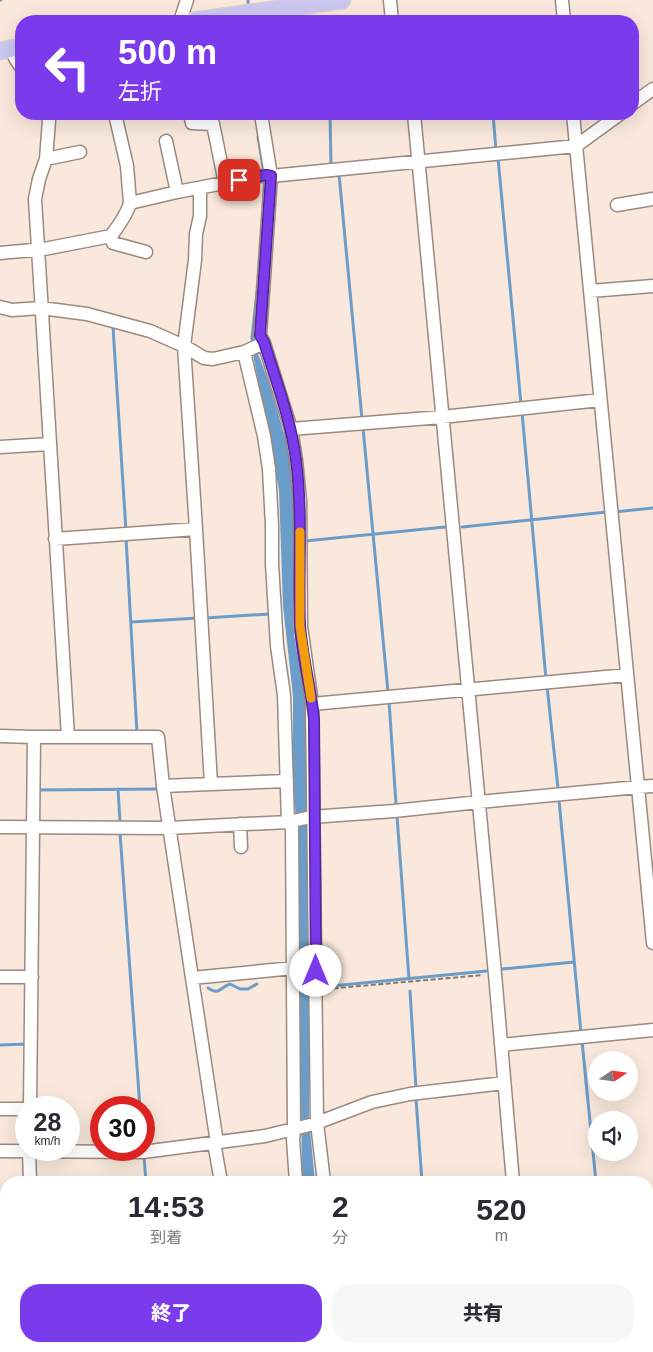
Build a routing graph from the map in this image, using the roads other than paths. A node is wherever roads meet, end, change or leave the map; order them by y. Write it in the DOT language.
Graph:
graph roads {
  1 [pos="187,0"];
  2 [pos="342,0"];
  3 [pos="390,0"];
  4 [pos="562,0"];
  5 [pos="182,15"];
  6 [pos="262,15"];
  7 [pos="391,15"];
  8 [pos="563,15"];
  9 [pos="653,89"];
  10 [pos="639,99"];
  11 [pos="48,120"];
  12 [pos="116,120"];
  13 [pos="191,120"];
  14 [pos="262,120"];
  15 [pos="414,120"];
  16 [pos="574,120"];
  17 [pos="612,120"];
  18 [pos="166,141"];
  19 [pos="576,146"];
  20 [pos="80,152"];
  21 [pos="46,160"];
  22 [pos="418,162"];
  23 [pos="271,176"];
  24 [pos="225,183"];
  25 [pos="200,188"];
  26 [pos="177,192"];
  27 [pos="653,199"];
  28 [pos="130,203"];
  29 [pos="617,205"];
  30 [pos="111,236"];
  31 [pos="38,249"];
  32 [pos="146,252"];
  33 [pos="0,253"];
  34 [pos="653,286"];
  35 [pos="590,291"];
  36 [pos="0,307"];
  37 [pos="41,308"];
  38 [pos="184,346"];
  39 [pos="254,347"];
  40 [pos="600,400"];
  41 [pos="442,417"];
  42 [pos="291,429"];
  43 [pos="50,444"];
  44 [pos="0,447"];
  45 [pos="196,529"];
  46 [pos="55,539"];
  47 [pos="627,675"];
  48 [pos="468,690"];
  49 [pos="312,704"];
  50 [pos="0,736"];
  51 [pos="34,737"];
  52 [pos="68,737"];
  53 [pos="287,781"];
  54 [pos="211,784"];
  55 [pos="163,786"];
  56 [pos="653,786"];
  57 [pos="638,787"];
  58 [pos="478,802"];
  59 [pos="312,817"];
  60 [pos="291,822"];
  61 [pos="240,824"];
  62 [pos="0,827"];
  63 [pos="34,827"];
  64 [pos="169,828"];
  65 [pos="241,848"];
  66 [pos="653,943"];
  67 [pos="293,968"];
  68 [pos="0,977"];
  69 [pos="32,977"];
  70 [pos="192,978"];
  71 [pos="653,1030"];
  72 [pos="501,1045"];
  73 [pos="504,1083"];
  74 [pos="30,1096"];
  75 [pos="0,1109"];
  76 [pos="15,1109"];
  77 [pos="315,1124"];
  78 [pos="296,1129"];
  79 [pos="217,1143"];
  80 [pos="15,1150"];
  81 [pos="0,1151"];
  82 [pos="80,1151"];
  83 [pos="29,1161"];
  84 [pos="30,1176"];
  85 [pos="220,1176"];
  86 [pos="296,1176"];
  87 [pos="323,1176"];
  88 [pos="512,1176"];
  1 -- 5 [label="street"];
  2 -- 6 [label="main road"];
  3 -- 7 [label="street"];
  4 -- 8 [label="street"];
  9 -- 10 [label="street"];
  11 -- 21 [label="street"];
  12 -- 28 [label="street"];
  13 -- 24 [label="street"];
  14 -- 23 [label="street"];
  15 -- 22 [label="street"];
  16 -- 19 [label="street"];
  17 -- 19 [label="street"];
  18 -- 26 [label="street"];
  19 -- 22 [label="street"];
  19 -- 35 [label="street"];
  20 -- 21 [label="street"];
  21 -- 31 [label="street"];
  22 -- 23 [label="street"];
  22 -- 41 [label="street"];
  23 -- 24 [label="street"];
  23 -- 39 [label="street"];
  24 -- 25 [label="street"];
  25 -- 26 [label="street"];
  25 -- 38 [label="street"];
  26 -- 28 [label="street"];
  27 -- 29 [label="street"];
  28 -- 30 [label="street"];
  30 -- 31 [label="street"];
  30 -- 32 [label="street"];
  31 -- 33 [label="street"];
  31 -- 37 [label="street"];
  34 -- 35 [label="street"];
  35 -- 40 [label="street"];
  36 -- 37 [label="street"];
  37 -- 38 [label="street"];
  37 -- 43 [label="street"];
  38 -- 39 [label="street"];
  38 -- 45 [label="street"];
  39 -- 42 [label="street"];
  39 -- 53 [label="street"];
  40 -- 41 [label="street"];
  40 -- 47 [label="street"];
  41 -- 42 [label="street"];
  41 -- 48 [label="street"];
  42 -- 49 [label="street"];
  43 -- 44 [label="street"];
  43 -- 46 [label="street"];
  45 -- 46 [label="street"];
  45 -- 54 [label="street"];
  46 -- 52 [label="street"];
  47 -- 48 [label="street"];
  47 -- 57 [label="street"];
  48 -- 49 [label="street"];
  48 -- 58 [label="street"];
  49 -- 59 [label="street"];
  50 -- 51 [label="street"];
  51 -- 52 [label="street"];
  51 -- 63 [label="street"];
  52 -- 55 [label="street"];
  53 -- 54 [label="street"];
  53 -- 60 [label="street"];
  54 -- 55 [label="street"];
  55 -- 64 [label="street"];
  56 -- 57 [label="street"];
  57 -- 58 [label="street"];
  57 -- 66 [label="street"];
  58 -- 59 [label="street"];
  58 -- 72 [label="street"];
  59 -- 60 [label="street"];
  59 -- 77 [label="street"];
  60 -- 61 [label="street"];
  60 -- 67 [label="street"];
  61 -- 64 [label="street"];
  61 -- 65 [label="street"];
  62 -- 63 [label="street"];
  63 -- 64 [label="street"];
  63 -- 69 [label="street"];
  64 -- 70 [label="street"];
  67 -- 70 [label="street"];
  67 -- 78 [label="street"];
  68 -- 69 [label="street"];
  69 -- 74 [label="street"];
  70 -- 79 [label="street"];
  71 -- 72 [label="street"];
  72 -- 73 [label="street"];
  73 -- 77 [label="street"];
  73 -- 88 [label="street"];
  75 -- 76 [label="street"];
  77 -- 78 [label="street"];
  77 -- 87 [label="street"];
  78 -- 79 [label="street"];
  78 -- 86 [label="street"];
  79 -- 82 [label="street"];
  79 -- 85 [label="street"];
  80 -- 81 [label="street"];
  83 -- 84 [label="street"];
}
